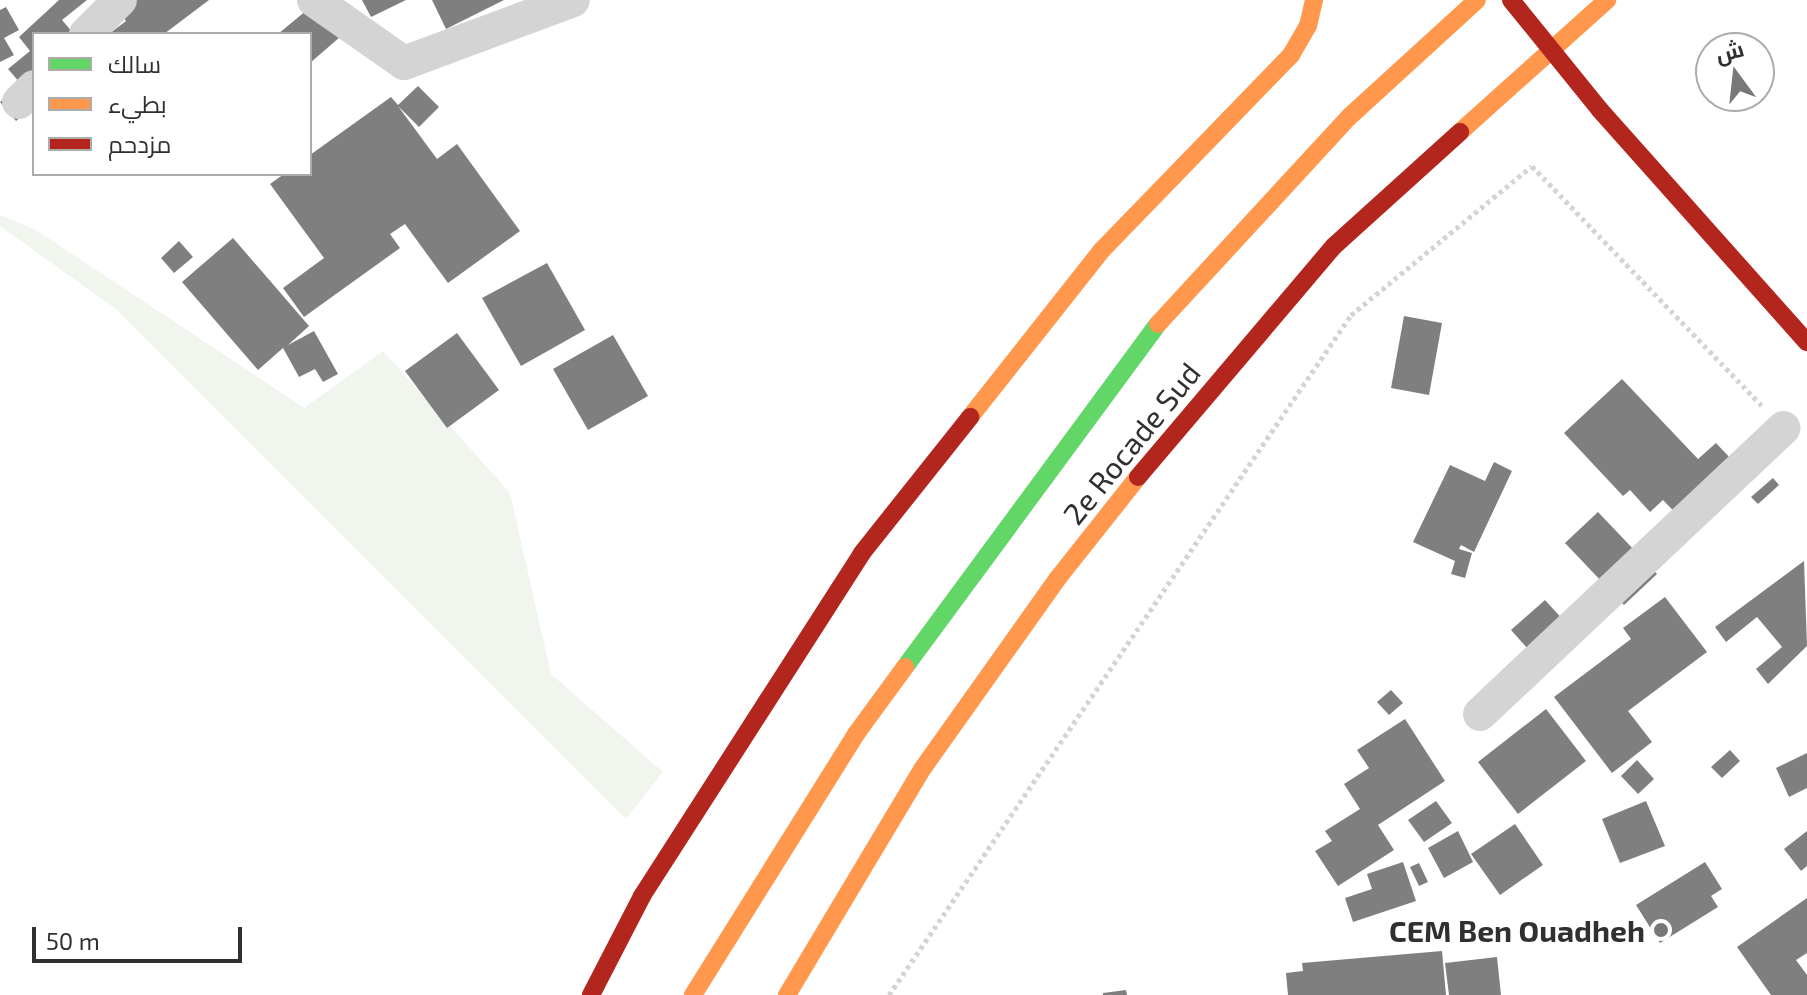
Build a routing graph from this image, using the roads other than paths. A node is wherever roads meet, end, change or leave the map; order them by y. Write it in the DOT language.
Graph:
graph roads {
  1 [pos="120,0"];
  2 [pos="314,0"];
  3 [pos="573,0"];
  4 [pos="1314,0"];
  5 [pos="1477,0"];
  6 [pos="1511,0"];
  7 [pos="1607,0"];
  8 [pos="88,32"];
  9 [pos="1807,342"];
  10 [pos="1784,428"];
  11 [pos="1480,714"];
  12 [pos="591,995"];
  13 [pos="693,995"];
  14 [pos="787,995"];
  1 -- 8 [label="street"];
  2 -- 3 [label="street"];
  4 -- 12 [label="main road"];
  5 -- 13 [label="main road, 2e Rocade Sud"];
  6 -- 9 [label="main road, bridge"];
  7 -- 14 [label="main road, 2e Rocade Sud"];
  10 -- 11 [label="street"];
}
